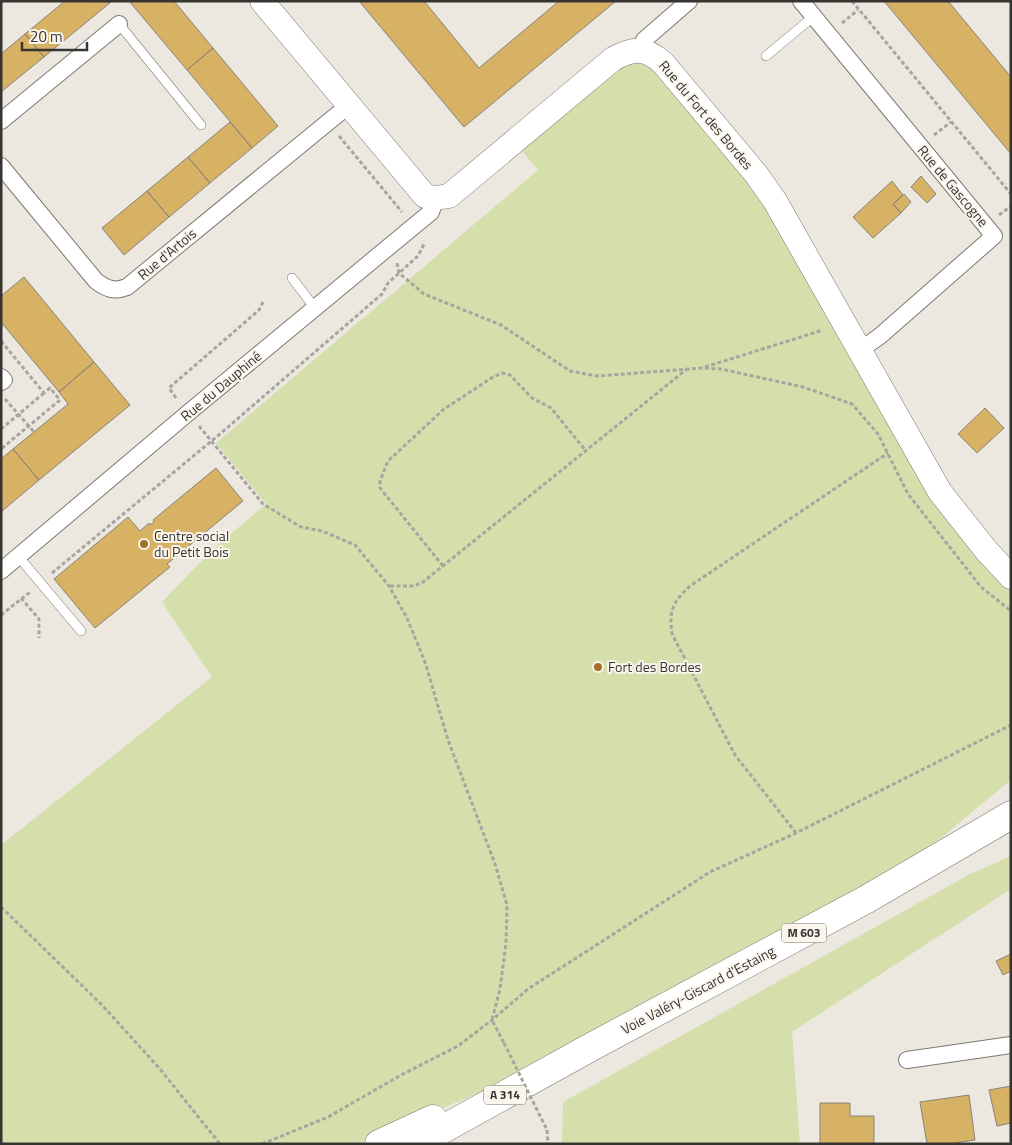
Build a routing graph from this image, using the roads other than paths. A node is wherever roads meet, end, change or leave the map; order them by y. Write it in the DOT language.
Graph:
graph roads {
  1 [pos="262,1"];
  2 [pos="689,1"];
  3 [pos="800,1"];
  4 [pos="813,17"];
  5 [pos="119,24"];
  6 [pos="641,50"];
  7 [pos="766,56"];
  8 [pos="349,105"];
  9 [pos="1,121"];
  10 [pos="201,125"];
  11 [pos="1,166"];
  12 [pos="436,198"];
  13 [pos="292,278"];
  14 [pos="315,308"];
  15 [pos="860,350"];
  16 [pos="1,377"];
  17 [pos="1,382"];
  18 [pos="18,556"];
  19 [pos="1,571"];
  20 [pos="1011,577"];
  21 [pos="81,631"];
  22 [pos="1011,815"];
  23 [pos="1011,1045"];
  24 [pos="593,1046"];
  25 [pos="907,1060"];
  26 [pos="380,1144"];
  27 [pos="416,1144"];
  1 -- 8 [label="street"];
  2 -- 6 [label="street"];
  3 -- 4 [label="street, Rue de Gascogne"];
  4 -- 7 [label="lane"];
  4 -- 15 [label="street, Rue de Gascogne"];
  5 -- 9 [label="street"];
  5 -- 10 [label="lane"];
  6 -- 12 [label="street"];
  6 -- 15 [label="street, Rue du Fort des Bordes"];
  8 -- 11 [label="street, Rue d'Artois"];
  8 -- 12 [label="street"];
  12 -- 14 [label="street, Rue du Dauphiné"];
  13 -- 14 [label="lane"];
  14 -- 18 [label="street, Rue du Dauphiné"];
  15 -- 20 [label="street, Rue du Fort des Bordes"];
  16 -- 17 [label="street"];
  18 -- 19 [label="street, Rue du Dauphiné"];
  18 -- 21 [label="lane"];
  22 -- 24 [label="highway, Voie Valéry-Giscard d'Estaing / M 603"];
  23 -- 25 [label="street"];
  24 -- 26 [label="highway, M 603"];
  24 -- 27 [label="highway, A 314"];
}
